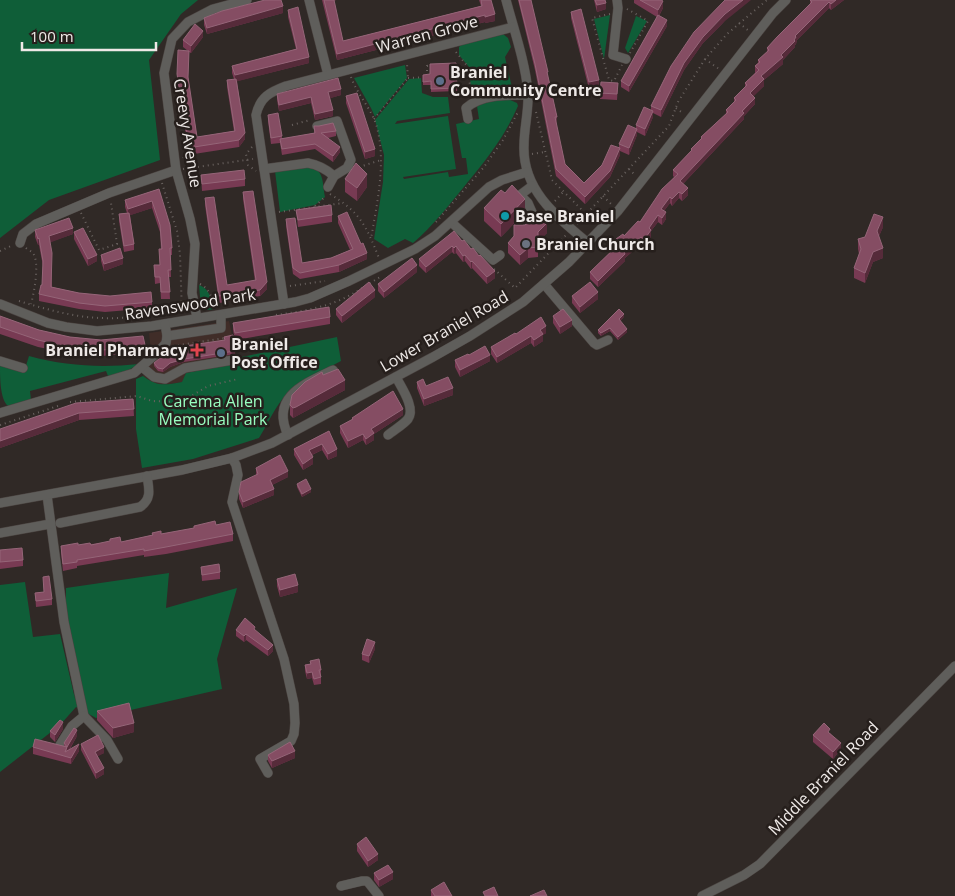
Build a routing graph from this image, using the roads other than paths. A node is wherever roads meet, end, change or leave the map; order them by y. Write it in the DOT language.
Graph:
graph roads {
  1 [pos="247,0"];
  2 [pos="309,0"];
  3 [pos="506,0"];
  4 [pos="617,0"];
  5 [pos="786,0"];
  6 [pos="513,27"];
  7 [pos="626,59"];
  8 [pos="328,75"];
  9 [pos="528,95"];
  10 [pos="468,119"];
  11 [pos="317,126"];
  12 [pos="264,169"];
  13 [pos="176,170"];
  14 [pos="527,172"];
  15 [pos="334,176"];
  16 [pos="532,186"];
  17 [pos="329,190"];
  18 [pos="535,219"];
  19 [pos="451,222"];
  20 [pos="20,243"];
  21 [pos="588,243"];
  22 [pos="497,257"];
  23 [pos="544,284"];
  24 [pos="0,304"];
  25 [pos="284,304"];
  26 [pos="196,315"];
  27 [pos="218,315"];
  28 [pos="164,319"];
  29 [pos="167,336"];
  30 [pos="608,340"];
  31 [pos="233,360"];
  32 [pos="0,361"];
  33 [pos="142,367"];
  34 [pos="23,368"];
  35 [pos="333,370"];
  36 [pos="396,377"];
  37 [pos="0,413"];
  38 [pos="288,435"];
  39 [pos="388,435"];
  40 [pos="232,458"];
  41 [pos="147,476"];
  42 [pos="46,495"];
  43 [pos="0,503"];
  44 [pos="55,524"];
  45 [pos="0,533"];
  46 [pos="955,666"];
  47 [pos="84,716"];
  48 [pos="60,745"];
  49 [pos="118,759"];
  50 [pos="268,774"];
  51 [pos="341,886"];
  52 [pos="379,896"];
  53 [pos="702,896"];
  1 -- 13 [label="street, Creevy Avenue"];
  2 -- 8 [label="street"];
  3 -- 6 [label="street"];
  4 -- 7 [label="street"];
  5 -- 21 [label="street, Lower Braniel Road"];
  6 -- 8 [label="street, Warren Grove"];
  6 -- 9 [label="street"];
  8 -- 12 [label="street, Warren Grove"];
  9 -- 10 [label="street"];
  9 -- 14 [label="street"];
  11 -- 15 [label="street"];
  12 -- 15 [label="street"];
  12 -- 25 [label="street, Warren Grove"];
  13 -- 20 [label="street"];
  13 -- 26 [label="street, Creevy Avenue"];
  14 -- 16 [label="street"];
  14 -- 19 [label="street, Ravenswood Park"];
  15 -- 17 [label="street"];
  16 -- 18 [label="street"];
  16 -- 21 [label="street"];
  19 -- 22 [label="street"];
  19 -- 25 [label="street, Ravenswood Park"];
  21 -- 23 [label="street, Lower Braniel Road"];
  23 -- 30 [label="street"];
  23 -- 36 [label="street, Lower Braniel Road"];
  24 -- 28 [label="street, Ravenswood Park"];
  25 -- 27 [label="street, Ravenswood Park"];
  26 -- 27 [label="street, Ravenswood Park"];
  26 -- 28 [label="street, Ravenswood Park"];
  27 -- 29 [label="street"];
  28 -- 29 [label="street"];
  29 -- 33 [label="street"];
  31 -- 33 [label="street"];
  32 -- 34 [label="street"];
  33 -- 37 [label="street"];
  35 -- 38 [label="street"];
  36 -- 38 [label="street, Lower Braniel Road"];
  36 -- 39 [label="street"];
  38 -- 40 [label="street, Lower Braniel Road"];
  40 -- 41 [label="street, Lower Braniel Road"];
  40 -- 50 [label="street"];
  41 -- 42 [label="street, Lower Braniel Road"];
  41 -- 44 [label="street"];
  42 -- 43 [label="street, Lower Braniel Road"];
  42 -- 44 [label="street"];
  44 -- 45 [label="street"];
  44 -- 47 [label="street"];
  46 -- 53 [label="street, Middle Braniel Road"];
  47 -- 48 [label="street"];
  47 -- 49 [label="street"];
  51 -- 52 [label="street"];
}
